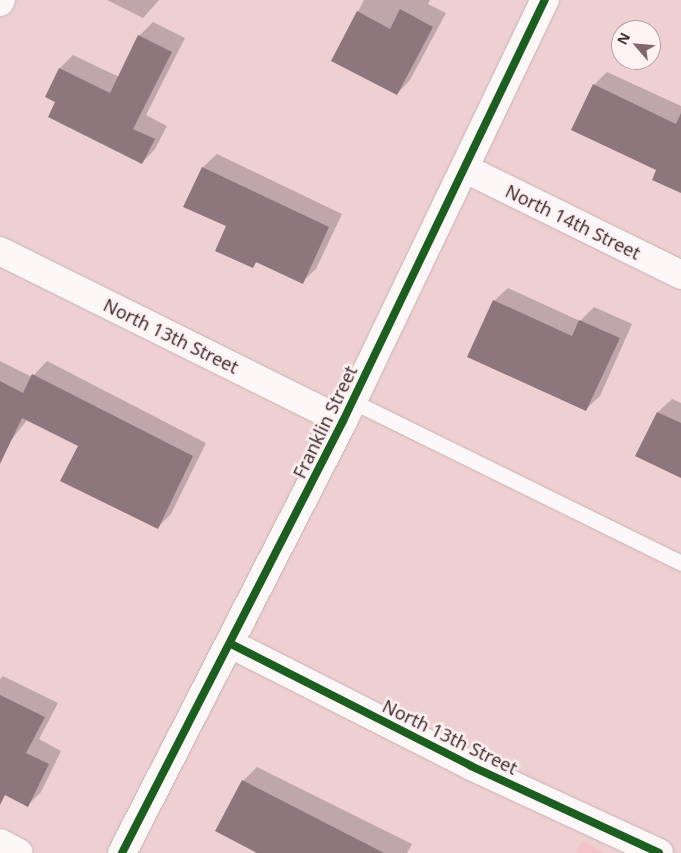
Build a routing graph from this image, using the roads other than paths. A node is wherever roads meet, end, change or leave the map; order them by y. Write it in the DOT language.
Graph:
graph roads {
  1 [pos="545,0"];
  2 [pos="466,169"];
  3 [pos="0,251"];
  4 [pos="681,275"];
  5 [pos="348,411"];
  6 [pos="681,563"];
  7 [pos="230,644"];
  8 [pos="0,843"];
  9 [pos="19,853"];
  10 [pos="122,853"];
  11 [pos="659,853"];
  1 -- 2 [label="street, Franklin Street"];
  2 -- 4 [label="street, North 14th Street"];
  2 -- 5 [label="street, Franklin Street"];
  3 -- 5 [label="street, North 13th Street"];
  5 -- 6 [label="lane"];
  5 -- 7 [label="street, Franklin Street"];
  7 -- 10 [label="street, Franklin Street"];
  7 -- 11 [label="street, North 13th Street"];
  8 -- 9 [label="street"];
}
